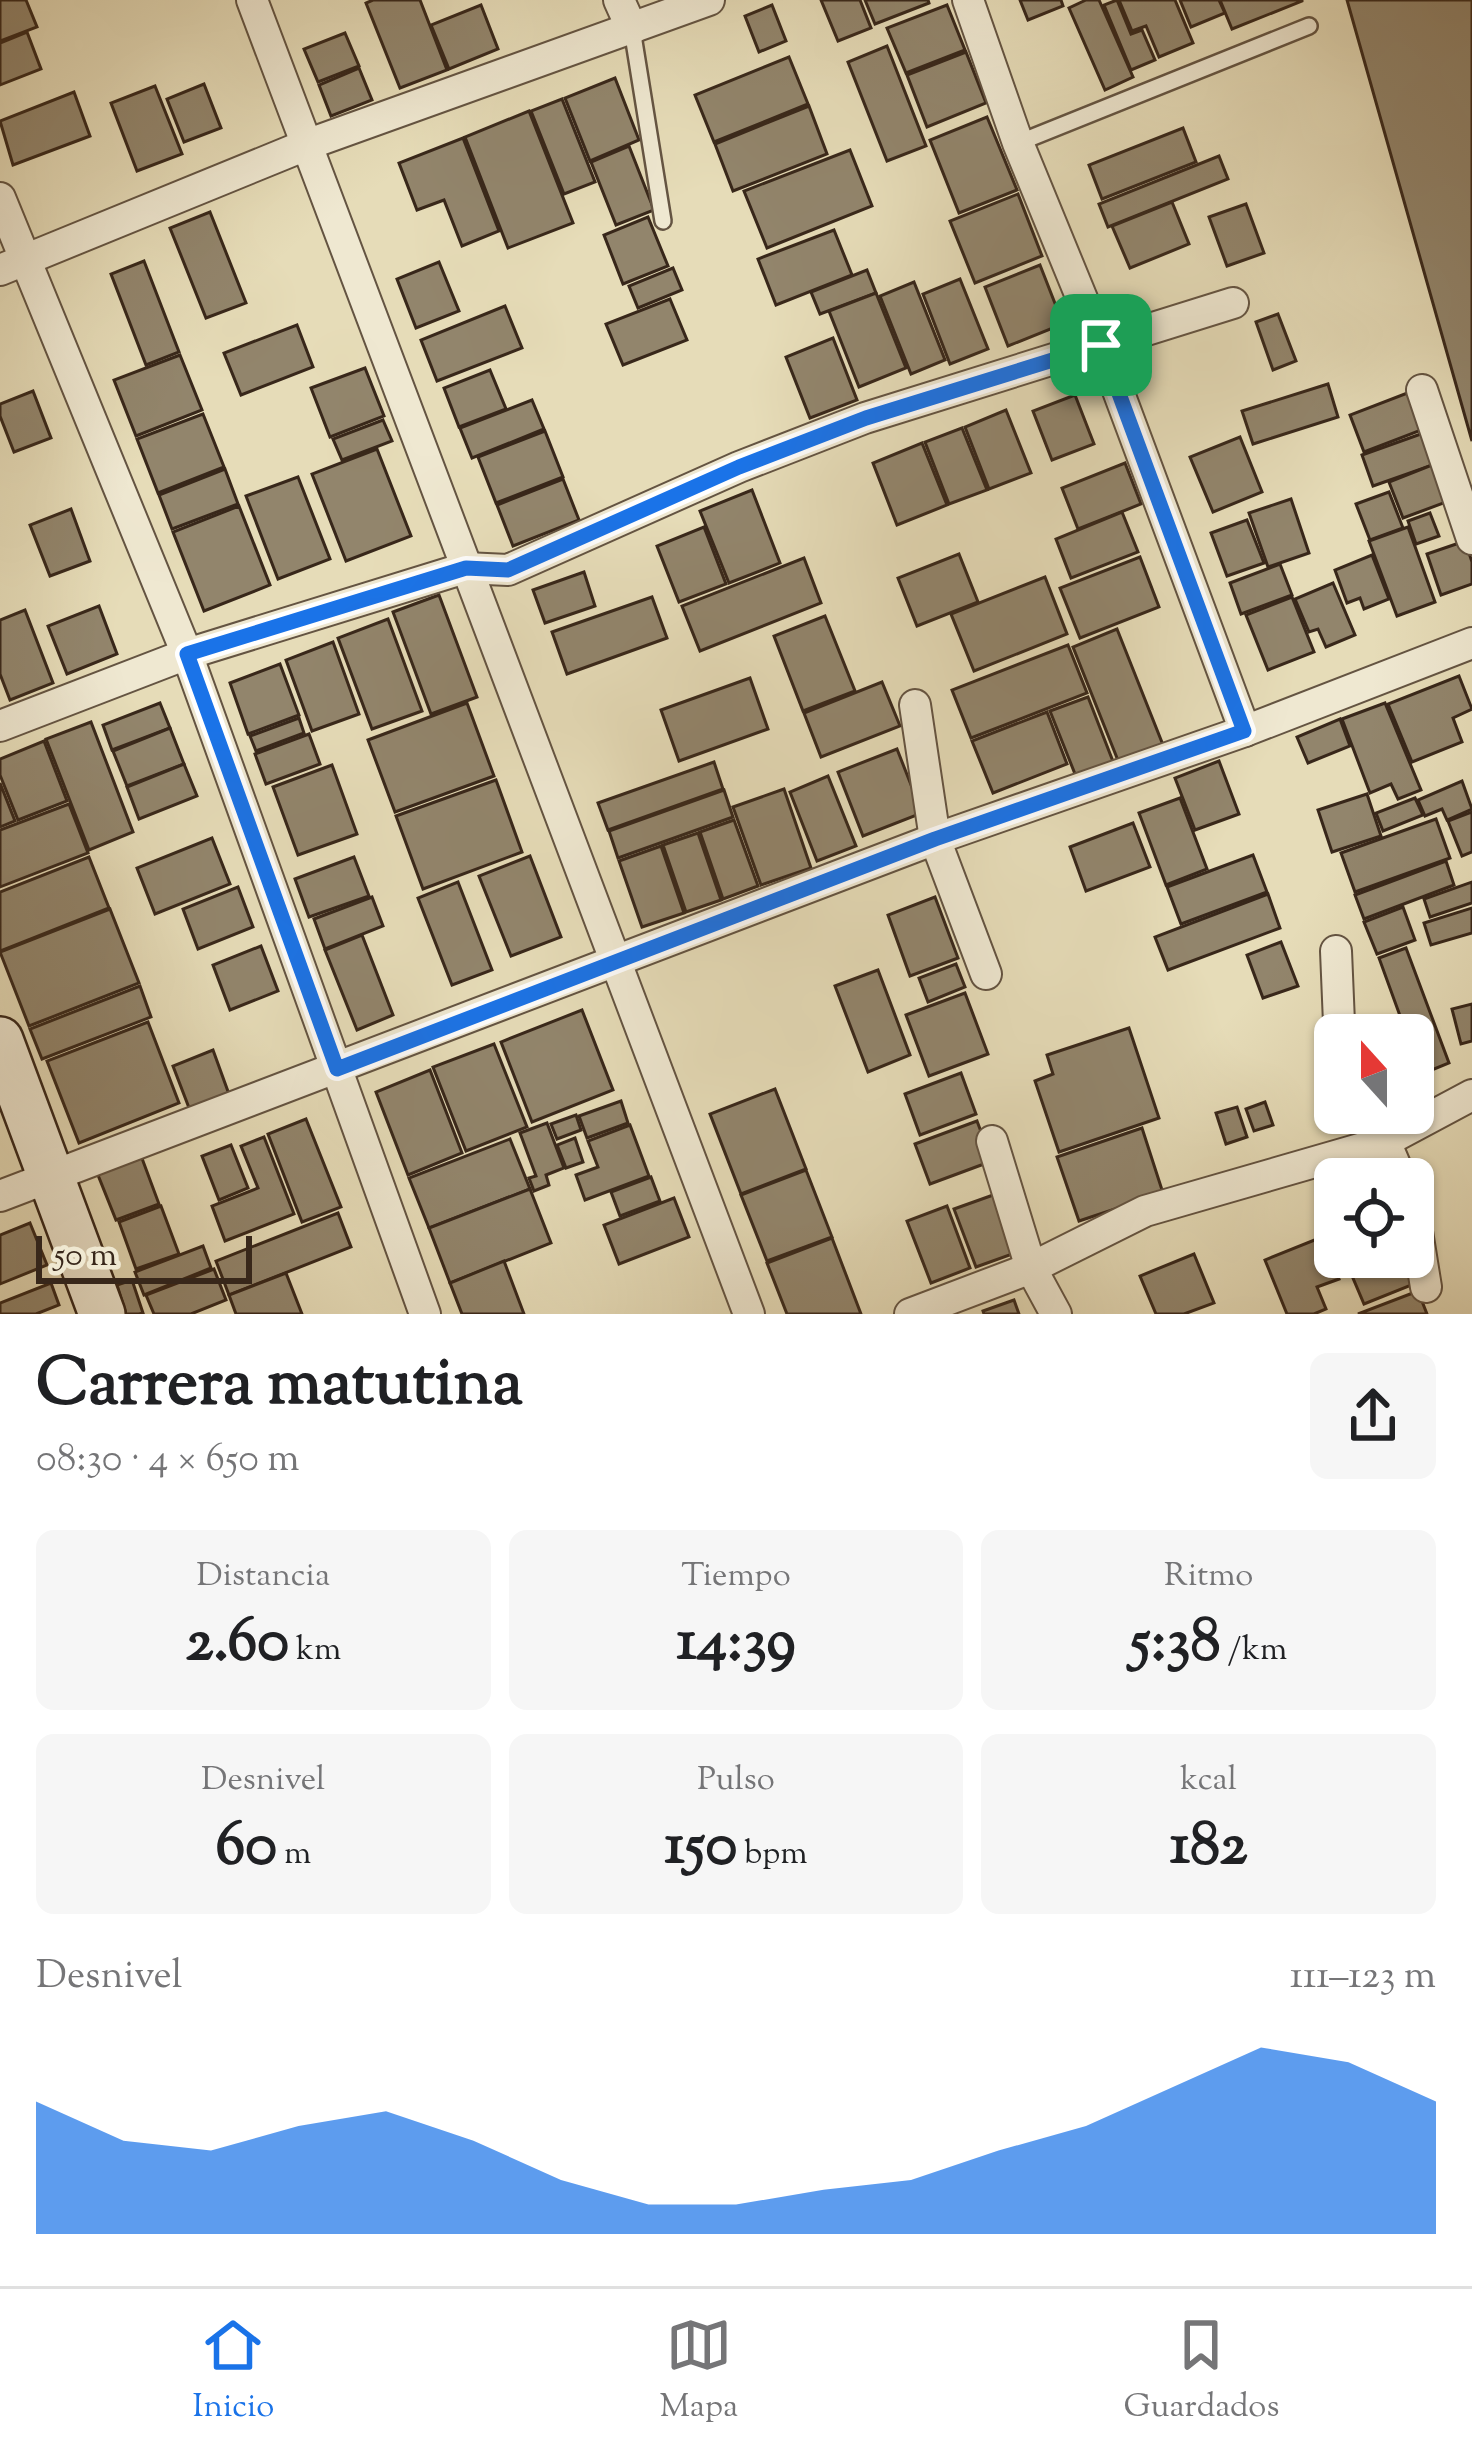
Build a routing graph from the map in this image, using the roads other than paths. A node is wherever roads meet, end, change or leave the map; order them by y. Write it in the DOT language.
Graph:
graph roads {
  1 [pos="252,0"];
  2 [pos="709,0"];
  3 [pos="968,0"];
  4 [pos="626,15"];
  5 [pos="1309,26"];
  6 [pos="1018,143"];
  7 [pos="306,145"];
  8 [pos="0,198"];
  9 [pos="663,221"];
  10 [pos="12,265"];
  11 [pos="1233,303"];
  12 [pos="1101,345"];
  13 [pos="1422,390"];
  14 [pos="1472,538"];
  15 [pos="466,568"];
  16 [pos="1472,643"];
  17 [pos="187,654"];
  18 [pos="915,705"];
  19 [pos="0,726"];
  20 [pos="1244,731"];
  21 [pos="935,839"];
  22 [pos="1336,951"];
  23 [pos="615,964"];
  24 [pos="986,974"];
  25 [pos="1339,1014"];
  26 [pos="0,1040"];
  27 [pos="337,1069"];
  28 [pos="1472,1095"];
  29 [pos="1434,1108"];
  30 [pos="1359,1134"];
  31 [pos="992,1142"];
  32 [pos="51,1177"];
  33 [pos="0,1196"];
  34 [pos="1031,1268"];
  35 [pos="1425,1278"];
  36 [pos="1426,1287"];
  37 [pos="102,1314"];
  38 [pos="425,1314"];
  39 [pos="748,1314"];
  40 [pos="910,1314"];
  41 [pos="1056,1314"];
  1 -- 7 [label="street"];
  2 -- 4 [label="street"];
  3 -- 6 [label="street"];
  4 -- 7 [label="street"];
  4 -- 9 [label="lane"];
  5 -- 6 [label="lane"];
  6 -- 12 [label="street"];
  7 -- 10 [label="street"];
  7 -- 15 [label="street"];
  8 -- 10 [label="street"];
  10 -- 17 [label="street"];
  11 -- 12 [label="street"];
  12 -- 15 [label="street"];
  12 -- 20 [label="street"];
  13 -- 14 [label="street"];
  15 -- 17 [label="street"];
  15 -- 23 [label="street"];
  16 -- 20 [label="street"];
  17 -- 19 [label="street"];
  17 -- 27 [label="street"];
  18 -- 21 [label="street"];
  20 -- 21 [label="street"];
  21 -- 23 [label="street"];
  21 -- 24 [label="street"];
  22 -- 25 [label="street"];
  23 -- 27 [label="street"];
  23 -- 39 [label="street"];
  26 -- 32 [label="main road"];
  27 -- 32 [label="street"];
  27 -- 38 [label="street"];
  28 -- 29 [label="street"];
  30 -- 34 [label="street"];
  31 -- 34 [label="street"];
  32 -- 33 [label="street"];
  32 -- 37 [label="main road"];
  34 -- 40 [label="street"];
  34 -- 41 [label="street"];
  35 -- 36 [label="street"];
}
